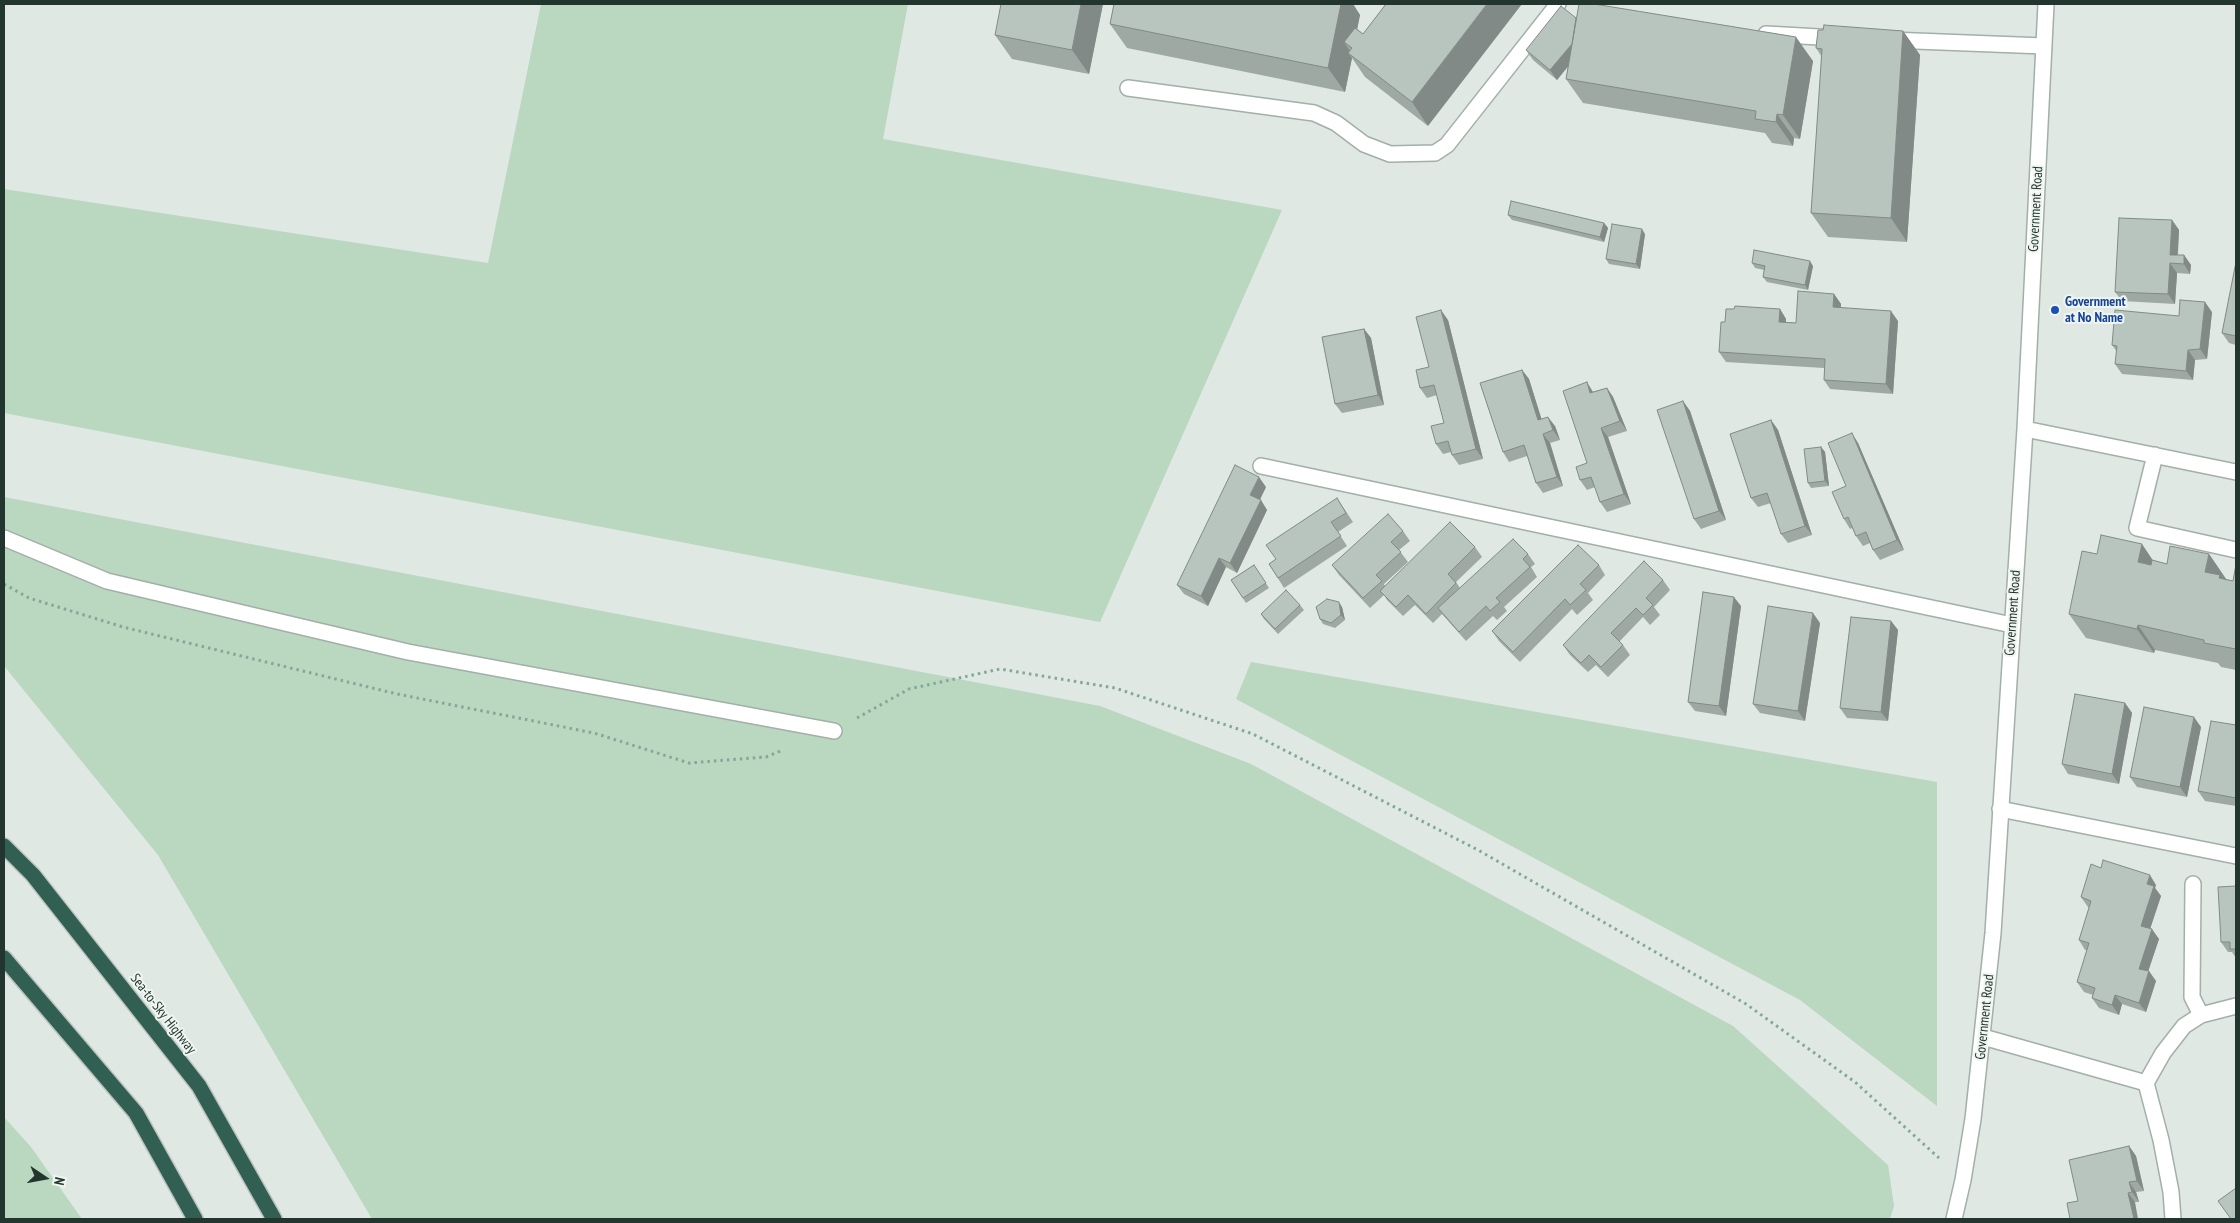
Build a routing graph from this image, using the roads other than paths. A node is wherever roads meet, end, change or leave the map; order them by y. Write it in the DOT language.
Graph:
graph roads {
  1 [pos="1558,4"];
  2 [pos="2046,4"];
  3 [pos="1752,32"];
  4 [pos="1856,38"];
  5 [pos="1874,39"];
  6 [pos="2044,46"];
  7 [pos="1128,88"];
  8 [pos="2025,429"];
  9 [pos="2154,455"];
  10 [pos="1261,466"];
  11 [pos="2236,472"];
  12 [pos="4,538"];
  13 [pos="2236,550"];
  14 [pos="2012,625"];
  15 [pos="834,731"];
  16 [pos="2000,809"];
  17 [pos="4,846"];
  18 [pos="2236,856"];
  19 [pos="2193,884"];
  20 [pos="4,958"];
  21 [pos="2236,1006"];
  22 [pos="2201,1015"];
  23 [pos="1983,1037"];
  24 [pos="2146,1082"];
  25 [pos="195,1219"];
  26 [pos="274,1219"];
  27 [pos="1954,1219"];
  28 [pos="2173,1219"];
  1 -- 7 [label="street"];
  2 -- 6 [label="street, Government Road"];
  3 -- 4 [label="street"];
  5 -- 6 [label="street"];
  6 -- 8 [label="street, Government Road"];
  8 -- 9 [label="street"];
  8 -- 14 [label="street, Government Road"];
  9 -- 11 [label="street"];
  9 -- 13 [label="street"];
  10 -- 14 [label="street"];
  12 -- 15 [label="street"];
  14 -- 16 [label="street, Government Road"];
  16 -- 18 [label="street"];
  16 -- 23 [label="street, Government Road"];
  17 -- 26 [label="highway, Sea-to-Sky Highway"];
  19 -- 22 [label="street"];
  20 -- 25 [label="highway"];
  21 -- 22 [label="street"];
  22 -- 24 [label="street"];
  23 -- 24 [label="street"];
  23 -- 27 [label="street, Government Road"];
  24 -- 28 [label="street"];
}
